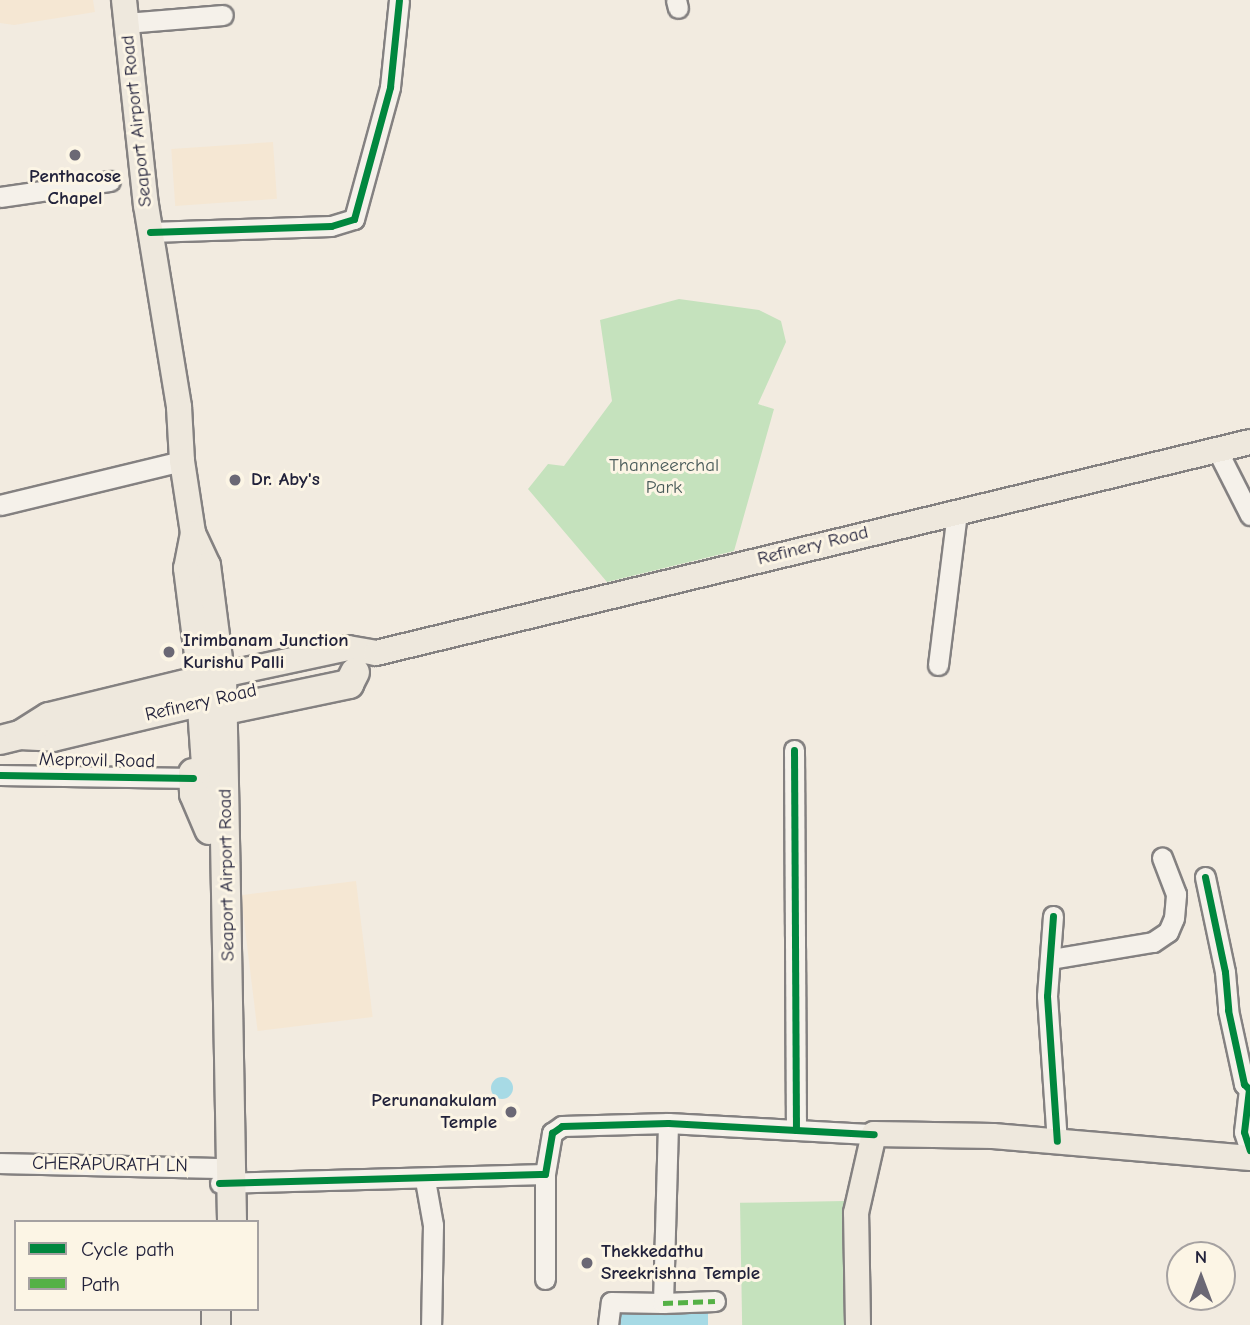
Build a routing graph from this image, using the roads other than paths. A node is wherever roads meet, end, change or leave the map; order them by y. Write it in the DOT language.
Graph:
graph roads {
  1 [pos="399,0"];
  2 [pos="125,12"];
  3 [pos="223,15"];
  4 [pos="110,181"];
  5 [pos="0,197"];
  6 [pos="150,232"];
  7 [pos="1250,442"];
  8 [pos="1217,450"];
  9 [pos="182,461"];
  10 [pos="0,505"];
  11 [pos="957,512"];
  12 [pos="1250,515"];
  13 [pos="193,533"];
  14 [pos="376,653"];
  15 [pos="939,665"];
  16 [pos="355,671"];
  17 [pos="212,688"];
  18 [pos="10,737"];
  19 [pos="794,750"];
  20 [pos="0,775"];
  21 [pos="193,778"];
  22 [pos="209,830"];
  23 [pos="1162,858"];
  24 [pos="1205,877"];
  25 [pos="1053,916"];
  26 [pos="1051,959"];
  27 [pos="668,1123"];
  28 [pos="796,1130"];
  29 [pos="874,1134"];
  30 [pos="1057,1141"];
  31 [pos="1250,1150"];
  32 [pos="1250,1158"];
  33 [pos="0,1163"];
  34 [pos="545,1174"];
  35 [pos="224,1178"];
  36 [pos="425,1180"];
  37 [pos="218,1220"];
  38 [pos="232,1220"];
  39 [pos="545,1279"];
  40 [pos="715,1301"];
  41 [pos="663,1303"];
  42 [pos="431,1325"];
  43 [pos="608,1325"];
  44 [pos="858,1325"];
  1 -- 6 [label="street"];
  2 -- 3 [label="street"];
  2 -- 6 [label="main road, Seaport Airport Road"];
  4 -- 5 [label="street"];
  6 -- 9 [label="main road, Seaport Airport Road"];
  7 -- 8 [label="main road, Refinery Road"];
  8 -- 11 [label="main road, Refinery Road"];
  8 -- 12 [label="street"];
  9 -- 10 [label="street"];
  9 -- 13 [label="main road, Seaport Airport Road"];
  11 -- 14 [label="main road, Refinery Road"];
  11 -- 15 [label="street"];
  13 -- 17 [label="main road, Seaport Airport Road"];
  13 -- 17 [label="main road, Seaport Airport Road"];
  14 -- 16 [label="main road, Refinery Road"];
  14 -- 17 [label="main road, Refinery Road"];
  16 -- 17 [label="highway"];
  17 -- 18 [label="highway, Refinery Road"];
  17 -- 18 [label="highway, Refinery Road"];
  17 -- 21 [label="highway"];
  17 -- 22 [label="highway, Seaport Airport Road"];
  17 -- 35 [label="highway, Seaport Airport Road"];
  19 -- 28 [label="street"];
  20 -- 21 [label="street, Meprovil Road"];
  21 -- 22 [label="highway"];
  22 -- 35 [label="highway, Seaport Airport Road"];
  23 -- 26 [label="street"];
  24 -- 31 [label="street"];
  25 -- 26 [label="street"];
  26 -- 30 [label="street"];
  27 -- 28 [label="street"];
  27 -- 34 [label="street"];
  27 -- 41 [label="street"];
  28 -- 29 [label="street"];
  29 -- 30 [label="main road"];
  29 -- 44 [label="main road"];
  30 -- 32 [label="main road"];
  33 -- 35 [label="street, CHERAPURATH LN"];
  34 -- 36 [label="street, CHERAPURATH LN"];
  34 -- 39 [label="street"];
  35 -- 36 [label="street, CHERAPURATH LN"];
  35 -- 37 [label="highway, Seaport Airport Road"];
  35 -- 38 [label="highway, Seaport Airport Road"];
  36 -- 42 [label="street"];
  40 -- 41 [label="street"];
  41 -- 43 [label="street"];
}
